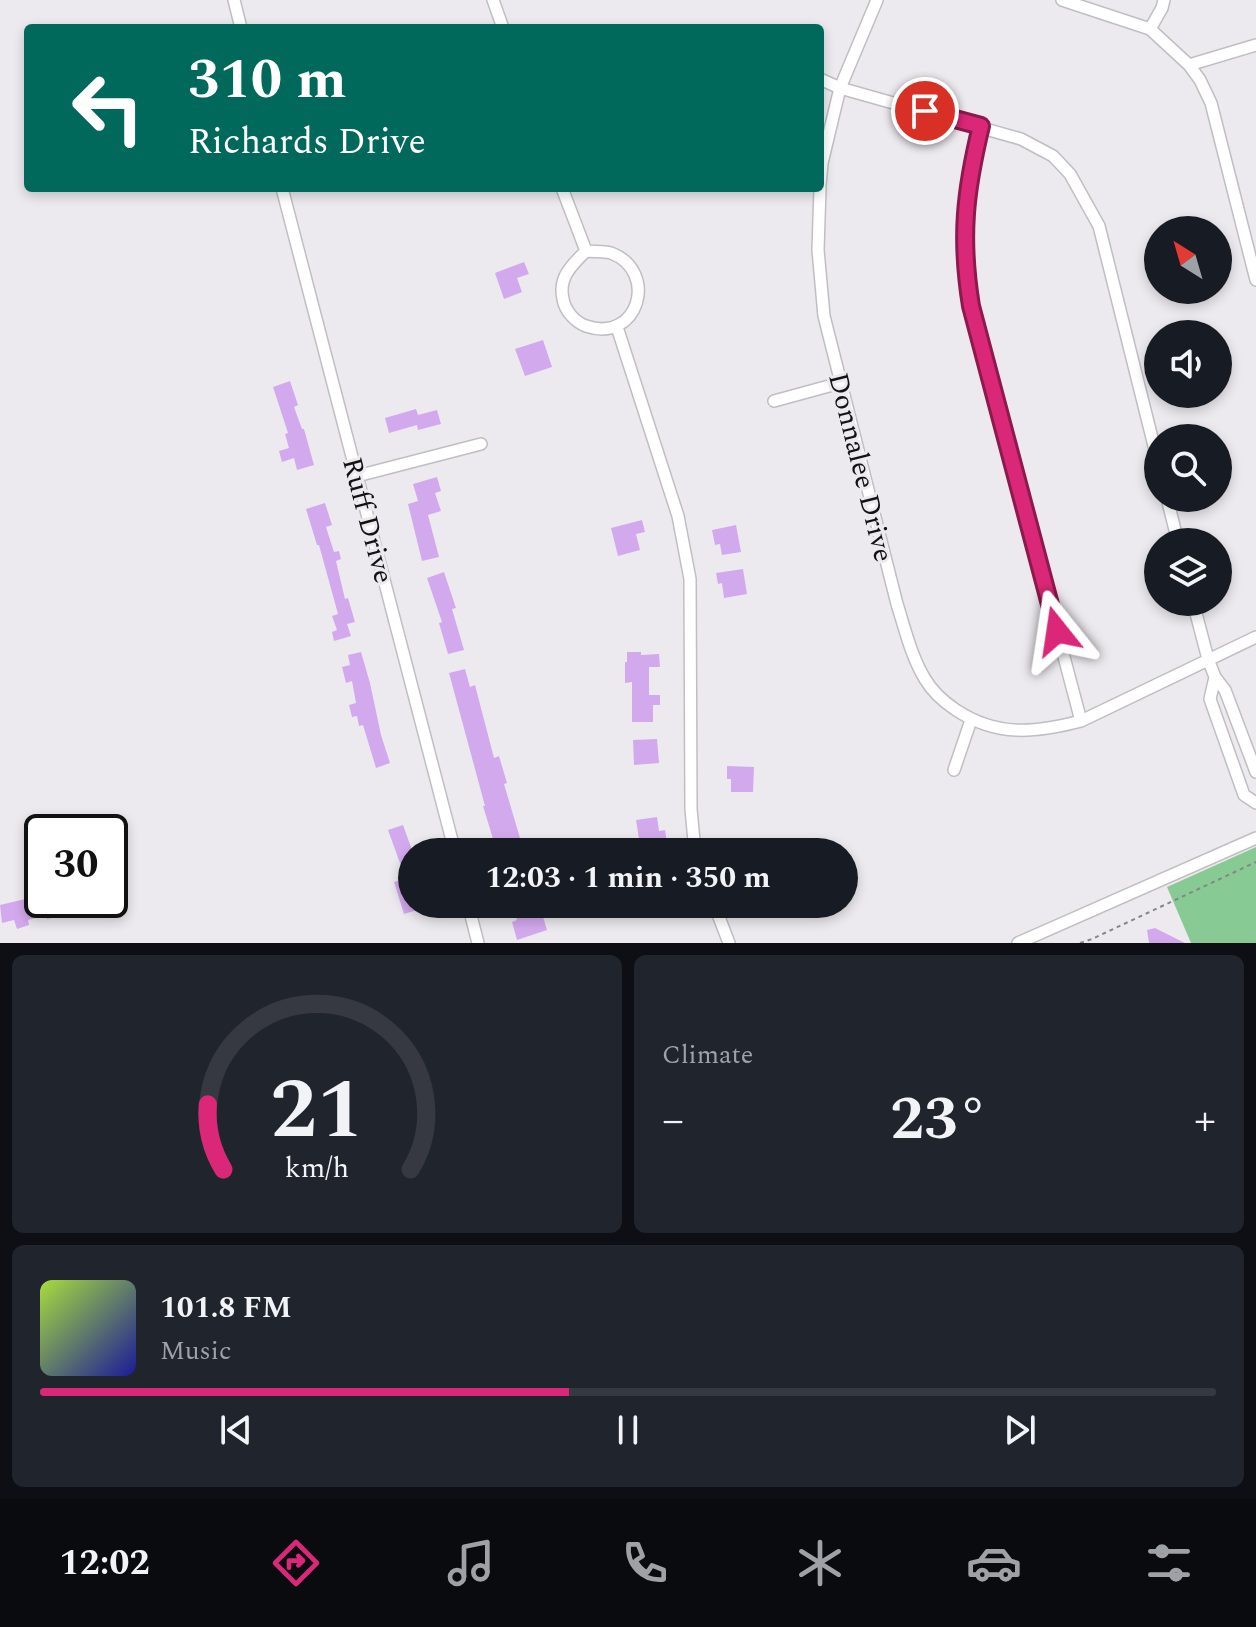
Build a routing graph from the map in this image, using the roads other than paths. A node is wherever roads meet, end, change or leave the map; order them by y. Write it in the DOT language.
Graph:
graph roads {
  1 [pos="234,0"];
  2 [pos="493,0"];
  3 [pos="877,0"];
  4 [pos="1062,0"];
  5 [pos="1164,0"];
  6 [pos="240,24"];
  7 [pos="502,24"];
  8 [pos="1150,29"];
  9 [pos="1256,45"];
  10 [pos="1189,65"];
  11 [pos="824,81"];
  12 [pos="840,88"];
  13 [pos="981,126"];
  14 [pos="824,155"];
  15 [pos="283,192"];
  16 [pos="564,192"];
  17 [pos="820,192"];
  18 [pos="586,251"];
  19 [pos="1256,280"];
  20 [pos="617,327"];
  21 [pos="840,383"];
  22 [pos="774,401"];
  23 [pos="1148,424"];
  24 [pos="481,444"];
  25 [pos="357,476"];
  26 [pos="1197,616"];
  27 [pos="1256,637"];
  28 [pos="1208,659"];
  29 [pos="1215,677"];
  30 [pos="971,720"];
  31 [pos="1081,721"];
  32 [pos="954,770"];
  33 [pos="1256,772"];
  34 [pos="1256,803"];
  35 [pos="451,838"];
  36 [pos="695,838"];
  37 [pos="1256,838"];
  38 [pos="472,918"];
  39 [pos="719,918"];
  40 [pos="478,943"];
  41 [pos="729,943"];
  42 [pos="1018,943"];
  1 -- 6 [label="street"];
  2 -- 7 [label="street"];
  3 -- 12 [label="street, Donnalee Drive"];
  4 -- 8 [label="street"];
  5 -- 8 [label="street"];
  8 -- 10 [label="street"];
  9 -- 10 [label="street"];
  10 -- 19 [label="street"];
  11 -- 12 [label="street"];
  12 -- 13 [label="street"];
  12 -- 14 [label="street, Donnalee Drive"];
  13 -- 23 [label="street"];
  13 -- 31 [label="street"];
  15 -- 25 [label="street, Ruff Drive"];
  16 -- 18 [label="street"];
  17 -- 21 [label="street, Donnalee Drive"];
  18 -- 20 [label="street"];
  18 -- 20 [label="street"];
  20 -- 36 [label="street"];
  21 -- 22 [label="street"];
  21 -- 30 [label="street, Donnalee Drive"];
  24 -- 25 [label="street"];
  25 -- 35 [label="street, Ruff Drive"];
  26 -- 28 [label="street"];
  27 -- 28 [label="street"];
  28 -- 29 [label="street"];
  28 -- 31 [label="street"];
  29 -- 33 [label="street"];
  29 -- 34 [label="street"];
  30 -- 31 [label="street"];
  30 -- 32 [label="street"];
  37 -- 42 [label="street"];
  38 -- 40 [label="street"];
  39 -- 41 [label="street"];
}
